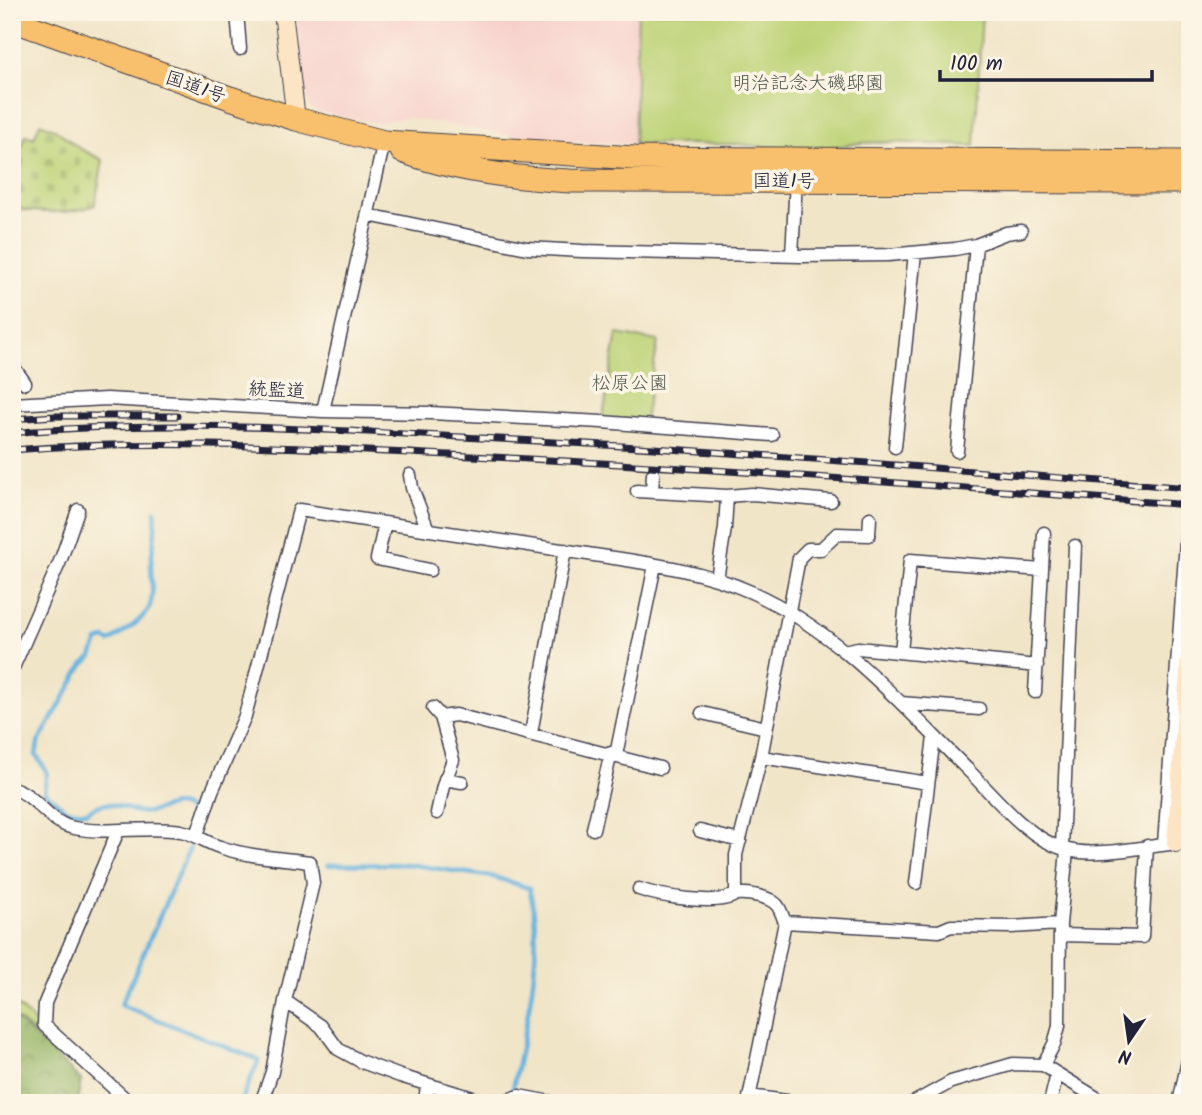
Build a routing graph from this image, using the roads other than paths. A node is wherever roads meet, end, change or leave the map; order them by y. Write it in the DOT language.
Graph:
graph roads {
  1 [pos="237,12"];
  2 [pos="284,12"];
  3 [pos="12,20"];
  4 [pos="240,49"];
  5 [pos="296,119"];
  6 [pos="382,151"];
  7 [pos="1190,162"];
  8 [pos="796,180"];
  9 [pos="1190,182"];
  10 [pos="368,215"];
  11 [pos="1021,231"];
  12 [pos="976,246"];
  13 [pos="915,253"];
  14 [pos="792,255"];
  15 [pos="12,365"];
  16 [pos="25,383"];
  17 [pos="12,404"];
  18 [pos="323,411"];
  19 [pos="772,436"];
  20 [pos="895,447"];
  21 [pos="957,451"];
  22 [pos="653,474"];
  23 [pos="410,475"];
  24 [pos="636,491"];
  25 [pos="652,491"];
  26 [pos="727,496"];
  27 [pos="831,501"];
  28 [pos="78,510"];
  29 [pos="1188,514"];
  30 [pos="870,518"];
  31 [pos="385,523"];
  32 [pos="428,530"];
  33 [pos="1044,533"];
  34 [pos="1075,546"];
  35 [pos="565,550"];
  36 [pos="1187,562"];
  37 [pos="655,565"];
  38 [pos="430,570"];
  39 [pos="1042,570"];
  40 [pos="717,579"];
  41 [pos="790,612"];
  42 [pos="843,651"];
  43 [pos="901,652"];
  44 [pos="1190,659"];
  45 [pos="1037,666"];
  46 [pos="12,670"];
  47 [pos="1035,692"];
  48 [pos="901,703"];
  49 [pos="979,709"];
  50 [pos="702,713"];
  51 [pos="766,728"];
  52 [pos="531,733"];
  53 [pos="934,737"];
  54 [pos="613,754"];
  55 [pos="761,757"];
  56 [pos="660,768"];
  57 [pos="445,779"];
  58 [pos="462,782"];
  59 [pos="928,783"];
  60 [pos="12,788"];
  61 [pos="437,813"];
  62 [pos="591,822"];
  63 [pos="1190,829"];
  64 [pos="118,831"];
  65 [pos="700,831"];
  66 [pos="197,835"];
  67 [pos="740,841"];
  68 [pos="1180,842"];
  69 [pos="1147,846"];
  70 [pos="1064,849"];
  71 [pos="916,883"];
  72 [pos="639,890"];
  73 [pos="736,894"];
  74 [pos="785,922"];
  75 [pos="1060,929"];
  76 [pos="285,1001"];
  77 [pos="1190,1051"];
  78 [pos="1043,1065"];
  79 [pos="1057,1074"];
  80 [pos="426,1085"];
  81 [pos="749,1099"];
  82 [pos="130,1103"];
  83 [pos="261,1103"];
  84 [pos="425,1103"];
  85 [pos="556,1103"];
  86 [pos="801,1103"];
  87 [pos="914,1103"];
  88 [pos="1050,1103"];
  89 [pos="1105,1103"];
  90 [pos="1179,1103"];
  1 -- 4 [label="street"];
  2 -- 5 [label="street"];
  3 -- 5 [label="highway, 国道1号"];
  5 -- 6 [label="highway, 国道1号"];
  6 -- 7 [label="highway, 国道1号"];
  6 -- 8 [label="highway, 国道1号"];
  6 -- 10 [label="street, 統監道"];
  8 -- 9 [label="highway, 国道1号"];
  8 -- 14 [label="street"];
  10 -- 14 [label="street"];
  10 -- 18 [label="street, 統監道"];
  11 -- 12 [label="street"];
  12 -- 13 [label="street"];
  12 -- 21 [label="street"];
  13 -- 14 [label="street"];
  13 -- 20 [label="street"];
  15 -- 16 [label="street"];
  17 -- 18 [label="street, 統監道"];
  18 -- 19 [label="street"];
  22 -- 25 [label="street"];
  23 -- 32 [label="street"];
  24 -- 25 [label="street"];
  25 -- 26 [label="street"];
  26 -- 27 [label="street"];
  26 -- 40 [label="street"];
  28 -- 46 [label="street"];
  29 -- 36 [label="street"];
  30 -- 41 [label="street"];
  31 -- 32 [label="street"];
  31 -- 38 [label="street"];
  31 -- 66 [label="street"];
  32 -- 35 [label="street"];
  33 -- 39 [label="street"];
  34 -- 70 [label="street"];
  35 -- 37 [label="street"];
  35 -- 52 [label="street"];
  36 -- 68 [label="street"];
  37 -- 40 [label="street"];
  37 -- 54 [label="street"];
  39 -- 43 [label="street"];
  39 -- 45 [label="street"];
  40 -- 41 [label="street"];
  41 -- 42 [label="street"];
  41 -- 51 [label="street"];
  42 -- 43 [label="street"];
  42 -- 48 [label="street"];
  43 -- 45 [label="street"];
  44 -- 68 [label="street"];
  45 -- 47 [label="street"];
  48 -- 49 [label="street"];
  48 -- 53 [label="street"];
  50 -- 51 [label="street"];
  51 -- 55 [label="street"];
  52 -- 54 [label="street"];
  52 -- 57 [label="street"];
  53 -- 59 [label="street"];
  53 -- 70 [label="street"];
  54 -- 56 [label="street"];
  54 -- 62 [label="street"];
  55 -- 59 [label="street"];
  55 -- 67 [label="street"];
  57 -- 58 [label="street"];
  57 -- 61 [label="street"];
  59 -- 71 [label="street"];
  60 -- 64 [label="street"];
  63 -- 68 [label="street"];
  64 -- 66 [label="street"];
  64 -- 82 [label="street"];
  65 -- 67 [label="street"];
  66 -- 76 [label="street"];
  67 -- 73 [label="street"];
  68 -- 69 [label="street"];
  69 -- 70 [label="street"];
  69 -- 75 [label="street"];
  70 -- 75 [label="street"];
  72 -- 73 [label="street"];
  73 -- 74 [label="street"];
  74 -- 75 [label="street"];
  74 -- 81 [label="street"];
  75 -- 78 [label="street"];
  76 -- 80 [label="street"];
  76 -- 83 [label="street"];
  77 -- 90 [label="street"];
  78 -- 79 [label="street"];
  78 -- 87 [label="street"];
  79 -- 88 [label="street"];
  79 -- 89 [label="street"];
  80 -- 84 [label="street"];
  80 -- 85 [label="street"];
  81 -- 86 [label="street"];
}
